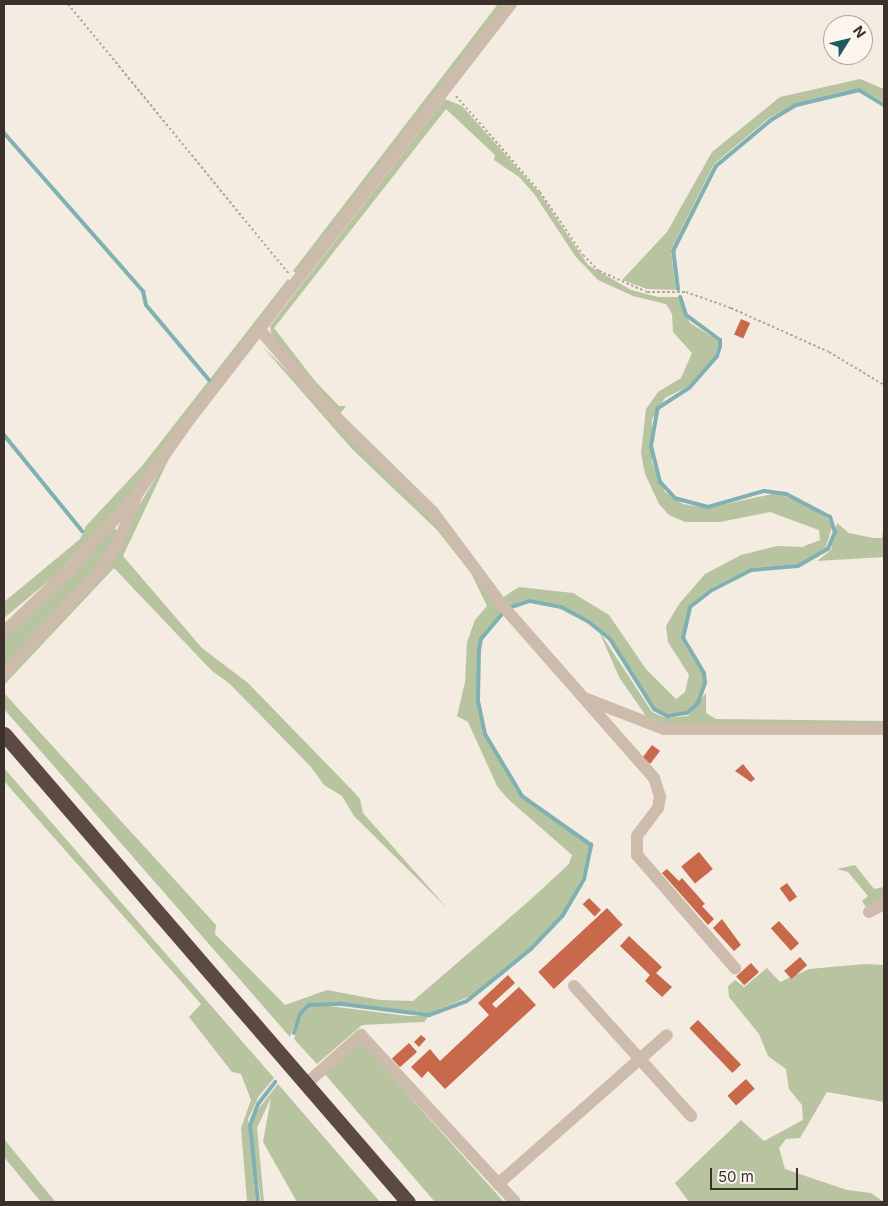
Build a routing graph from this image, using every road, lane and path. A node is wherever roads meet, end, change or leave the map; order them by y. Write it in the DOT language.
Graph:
graph roads {
  1 [pos="68,4"];
  2 [pos="510,4"];
  3 [pos="447,87"];
  4 [pos="296,282"];
  5 [pos="260,330"];
  6 [pos="884,386"];
  7 [pos="137,494"];
  8 [pos="4,632"];
  9 [pos="4,674"];
  10 [pos="584,698"];
  11 [pos="884,729"];
  12 [pos="4,734"];
  13 [pos="884,904"];
  14 [pos="869,912"];
  15 [pos="735,968"];
  16 [pos="574,986"];
  17 [pos="668,1036"];
  18 [pos="640,1059"];
  19 [pos="306,1084"];
  20 [pos="691,1116"];
  21 [pos="498,1184"];
  22 [pos="408,1202"];
  23 [pos="515,1202"];
  1 -- 4 [label="path"];
  2 -- 3 [label="street"];
  3 -- 4 [label="street"];
  3 -- 6 [label="path"];
  4 -- 5 [label="street"];
  5 -- 7 [label="street"];
  5 -- 10 [label="street"];
  7 -- 8 [label="street"];
  7 -- 9 [label="street"];
  10 -- 11 [label="street"];
  10 -- 15 [label="street"];
  12 -- 19 [label="highway"];
  13 -- 14 [label="street"];
  16 -- 18 [label="street"];
  17 -- 18 [label="street"];
  18 -- 20 [label="street"];
  18 -- 21 [label="street"];
  19 -- 21 [label="street"];
  19 -- 22 [label="highway"];
  21 -- 23 [label="street"];
}
